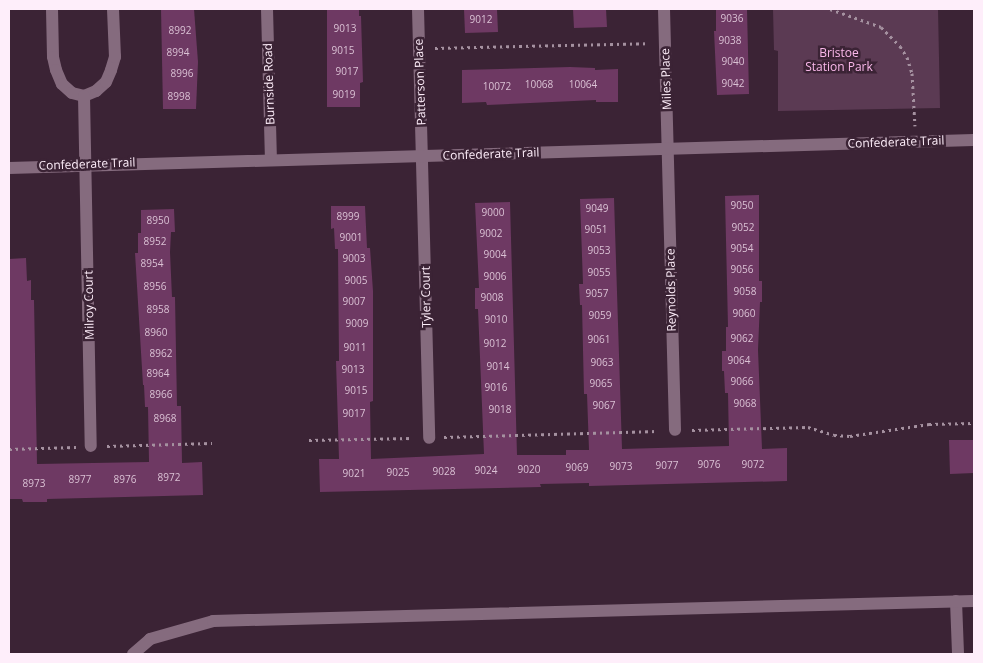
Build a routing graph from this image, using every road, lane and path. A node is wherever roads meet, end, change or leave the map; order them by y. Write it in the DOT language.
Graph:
graph roads {
  1 [pos="52,9"];
  2 [pos="113,9"];
  3 [pos="267,9"];
  4 [pos="418,9"];
  5 [pos="664,9"];
  6 [pos="830,9"];
  7 [pos="665,42"];
  8 [pos="419,48"];
  9 [pos="84,96"];
  10 [pos="974,140"];
  11 [pos="915,142"];
  12 [pos="668,149"];
  13 [pos="423,155"];
  14 [pos="271,160"];
  15 [pos="87,164"];
  16 [pos="9,168"];
  17 [pos="974,423"];
  18 [pos="674,430"];
  19 [pos="429,438"];
  20 [pos="309,440"];
  21 [pos="91,446"];
  22 [pos="956,601"];
  23 [pos="974,601"];
  24 [pos="134,654"];
  25 [pos="958,654"];
  1 -- 9 [label="street"];
  2 -- 9 [label="street"];
  3 -- 14 [label="street, Burnside Road"];
  4 -- 8 [label="street, Patterson Place"];
  5 -- 7 [label="street, Miles Place"];
  6 -- 11 [label="path"];
  7 -- 8 [label="path"];
  7 -- 12 [label="street, Miles Place"];
  8 -- 13 [label="street, Patterson Place"];
  9 -- 15 [label="street, Milroy Court"];
  10 -- 11 [label="street, Confederate Trail"];
  11 -- 12 [label="street, Confederate Trail"];
  12 -- 13 [label="street, Confederate Trail"];
  12 -- 18 [label="street, Reynolds Place"];
  13 -- 14 [label="street, Confederate Trail"];
  13 -- 19 [label="street, Tyler Court"];
  14 -- 15 [label="street, Confederate Trail"];
  15 -- 16 [label="street, Confederate Trail"];
  15 -- 21 [label="street, Milroy Court"];
  17 -- 18 [label="path"];
  18 -- 19 [label="path"];
  19 -- 20 [label="path"];
  22 -- 23 [label="street"];
  22 -- 24 [label="street"];
  22 -- 25 [label="street"];
}
